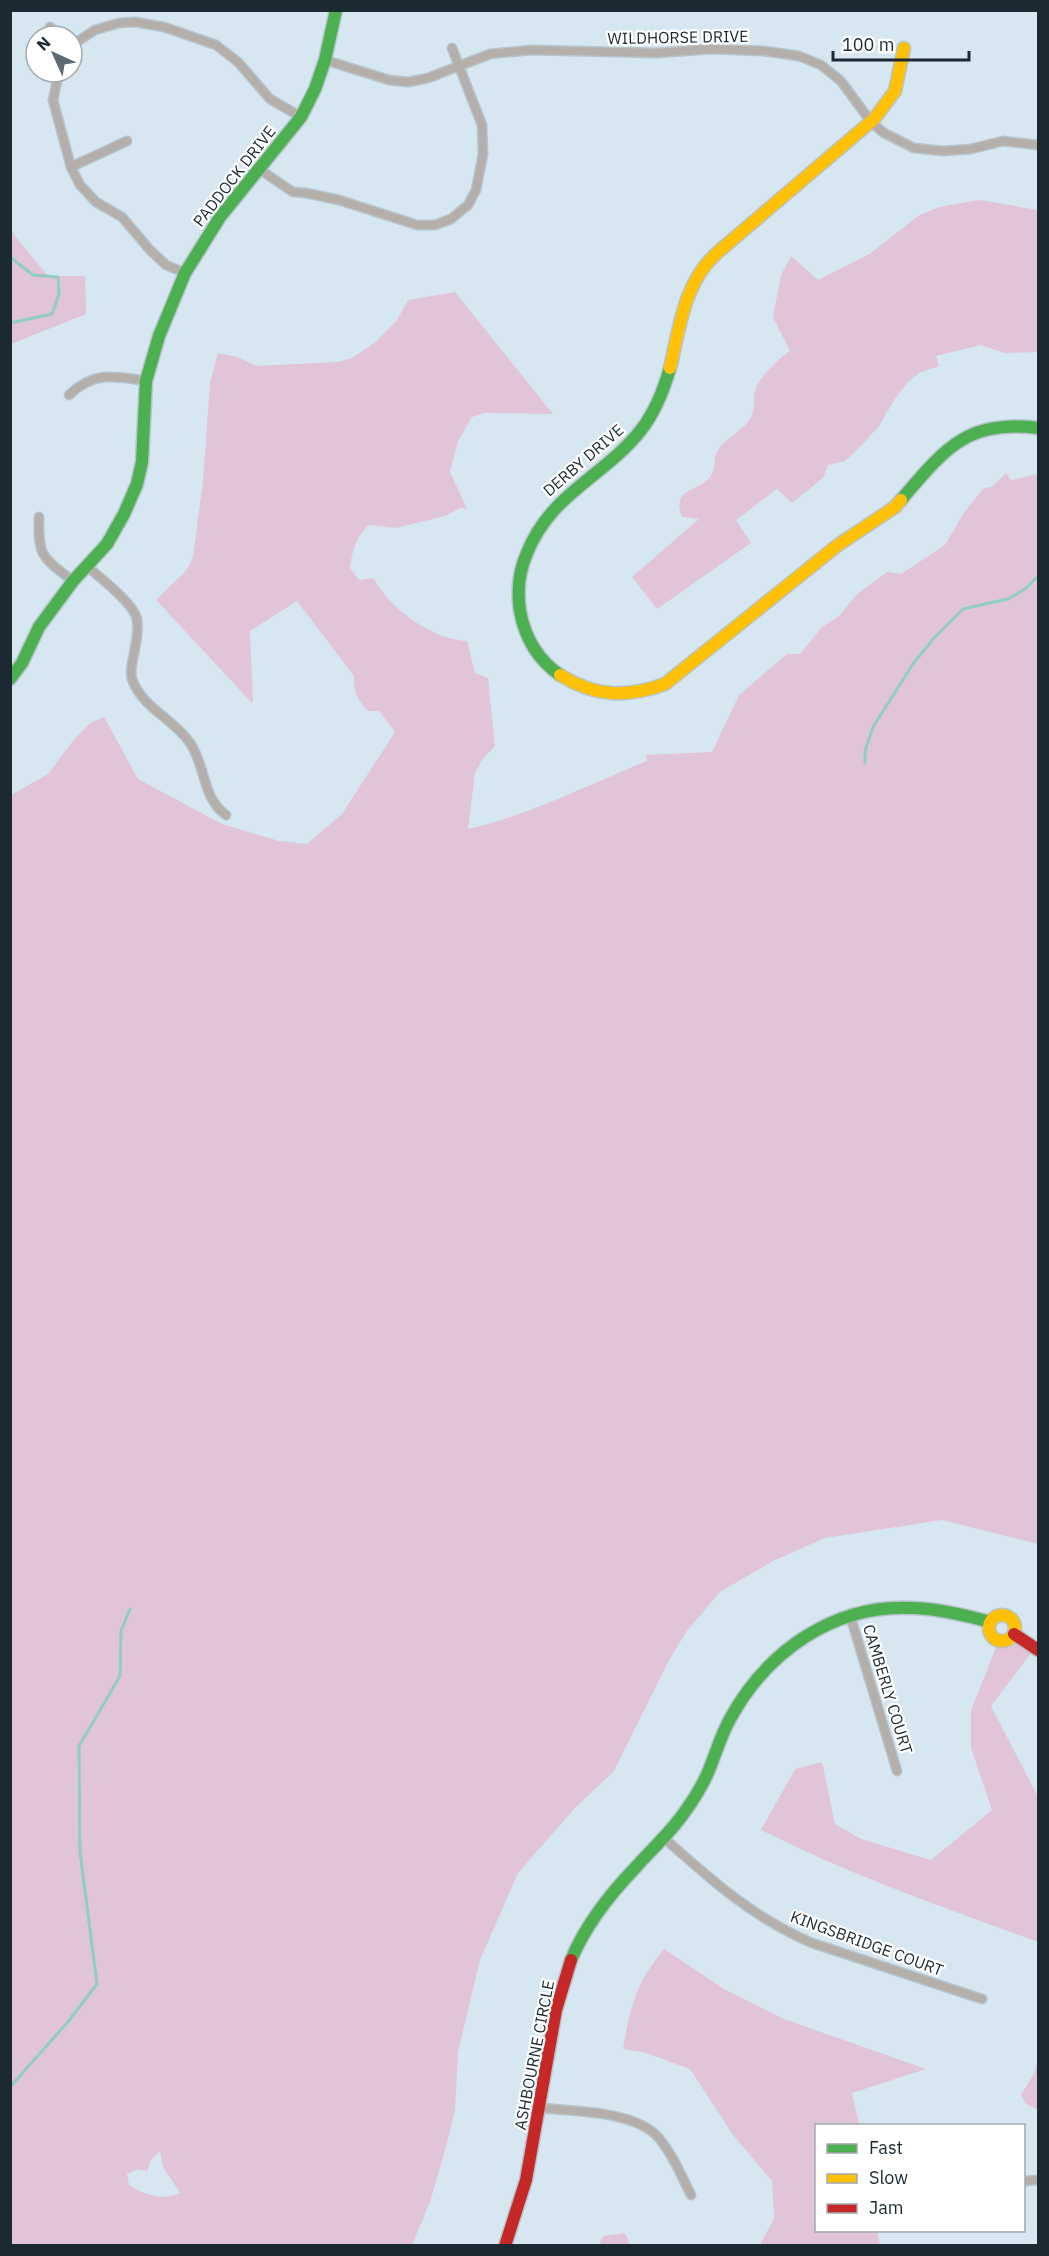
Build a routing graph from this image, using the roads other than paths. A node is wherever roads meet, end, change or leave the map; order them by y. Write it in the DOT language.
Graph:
graph roads {
  1 [pos="336,10"];
  2 [pos="84,37"];
  3 [pos="452,48"];
  4 [pos="904,48"];
  5 [pos="325,60"];
  6 [pos="458,65"];
  7 [pos="56,84"];
  8 [pos="301,117"];
  9 [pos="871,122"];
  10 [pos="127,141"];
  11 [pos="1038,145"];
  12 [pos="71,166"];
  13 [pos="259,169"];
  14 [pos="185,273"];
  15 [pos="146,381"];
  16 [pos="69,395"];
  17 [pos="1038,428"];
  18 [pos="39,517"];
  19 [pos="88,567"];
  20 [pos="73,581"];
  21 [pos="10,680"];
  22 [pos="226,815"];
  23 [pos="850,1615"];
  24 [pos="990,1622"];
  25 [pos="1014,1634"];
  26 [pos="1038,1650"];
  27 [pos="897,1771"];
  28 [pos="663,1837"];
  29 [pos="982,1999"];
  30 [pos="540,2108"];
  31 [pos="691,2194"];
  32 [pos="505,2246"];
  1 -- 5 [label="street, PADDOCK DRIVE"];
  2 -- 8 [label="street"];
  3 -- 6 [label="street"];
  4 -- 9 [label="street, DERBY DRIVE"];
  5 -- 6 [label="street, WILDHORSE DRIVE"];
  5 -- 8 [label="street, PADDOCK DRIVE"];
  6 -- 9 [label="street, WILDHORSE DRIVE"];
  6 -- 13 [label="street"];
  7 -- 12 [label="street"];
  8 -- 13 [label="street, PADDOCK DRIVE"];
  9 -- 11 [label="street, WILDHORSE DRIVE"];
  9 -- 17 [label="street, DERBY DRIVE"];
  10 -- 12 [label="street"];
  12 -- 14 [label="street"];
  13 -- 14 [label="street, PADDOCK DRIVE"];
  14 -- 15 [label="street, PADDOCK DRIVE"];
  15 -- 16 [label="street"];
  15 -- 19 [label="street, PADDOCK DRIVE"];
  18 -- 20 [label="street"];
  19 -- 20 [label="street, PADDOCK DRIVE"];
  19 -- 22 [label="street"];
  20 -- 21 [label="street, PADDOCK DRIVE"];
  23 -- 24 [label="street, ASHBOURNE CIRCLE"];
  23 -- 27 [label="street, CAMBERLY COURT"];
  23 -- 28 [label="street, ASHBOURNE CIRCLE"];
  24 -- 25 [label="street, ASHBOURNE CIRCLE"];
  24 -- 25 [label="street"];
  25 -- 26 [label="street, ASHBOURNE CIRCLE"];
  28 -- 29 [label="street, KINGSBRIDGE COURT"];
  28 -- 30 [label="street, ASHBOURNE CIRCLE"];
  30 -- 31 [label="street"];
  30 -- 32 [label="street, ASHBOURNE CIRCLE"];
}
